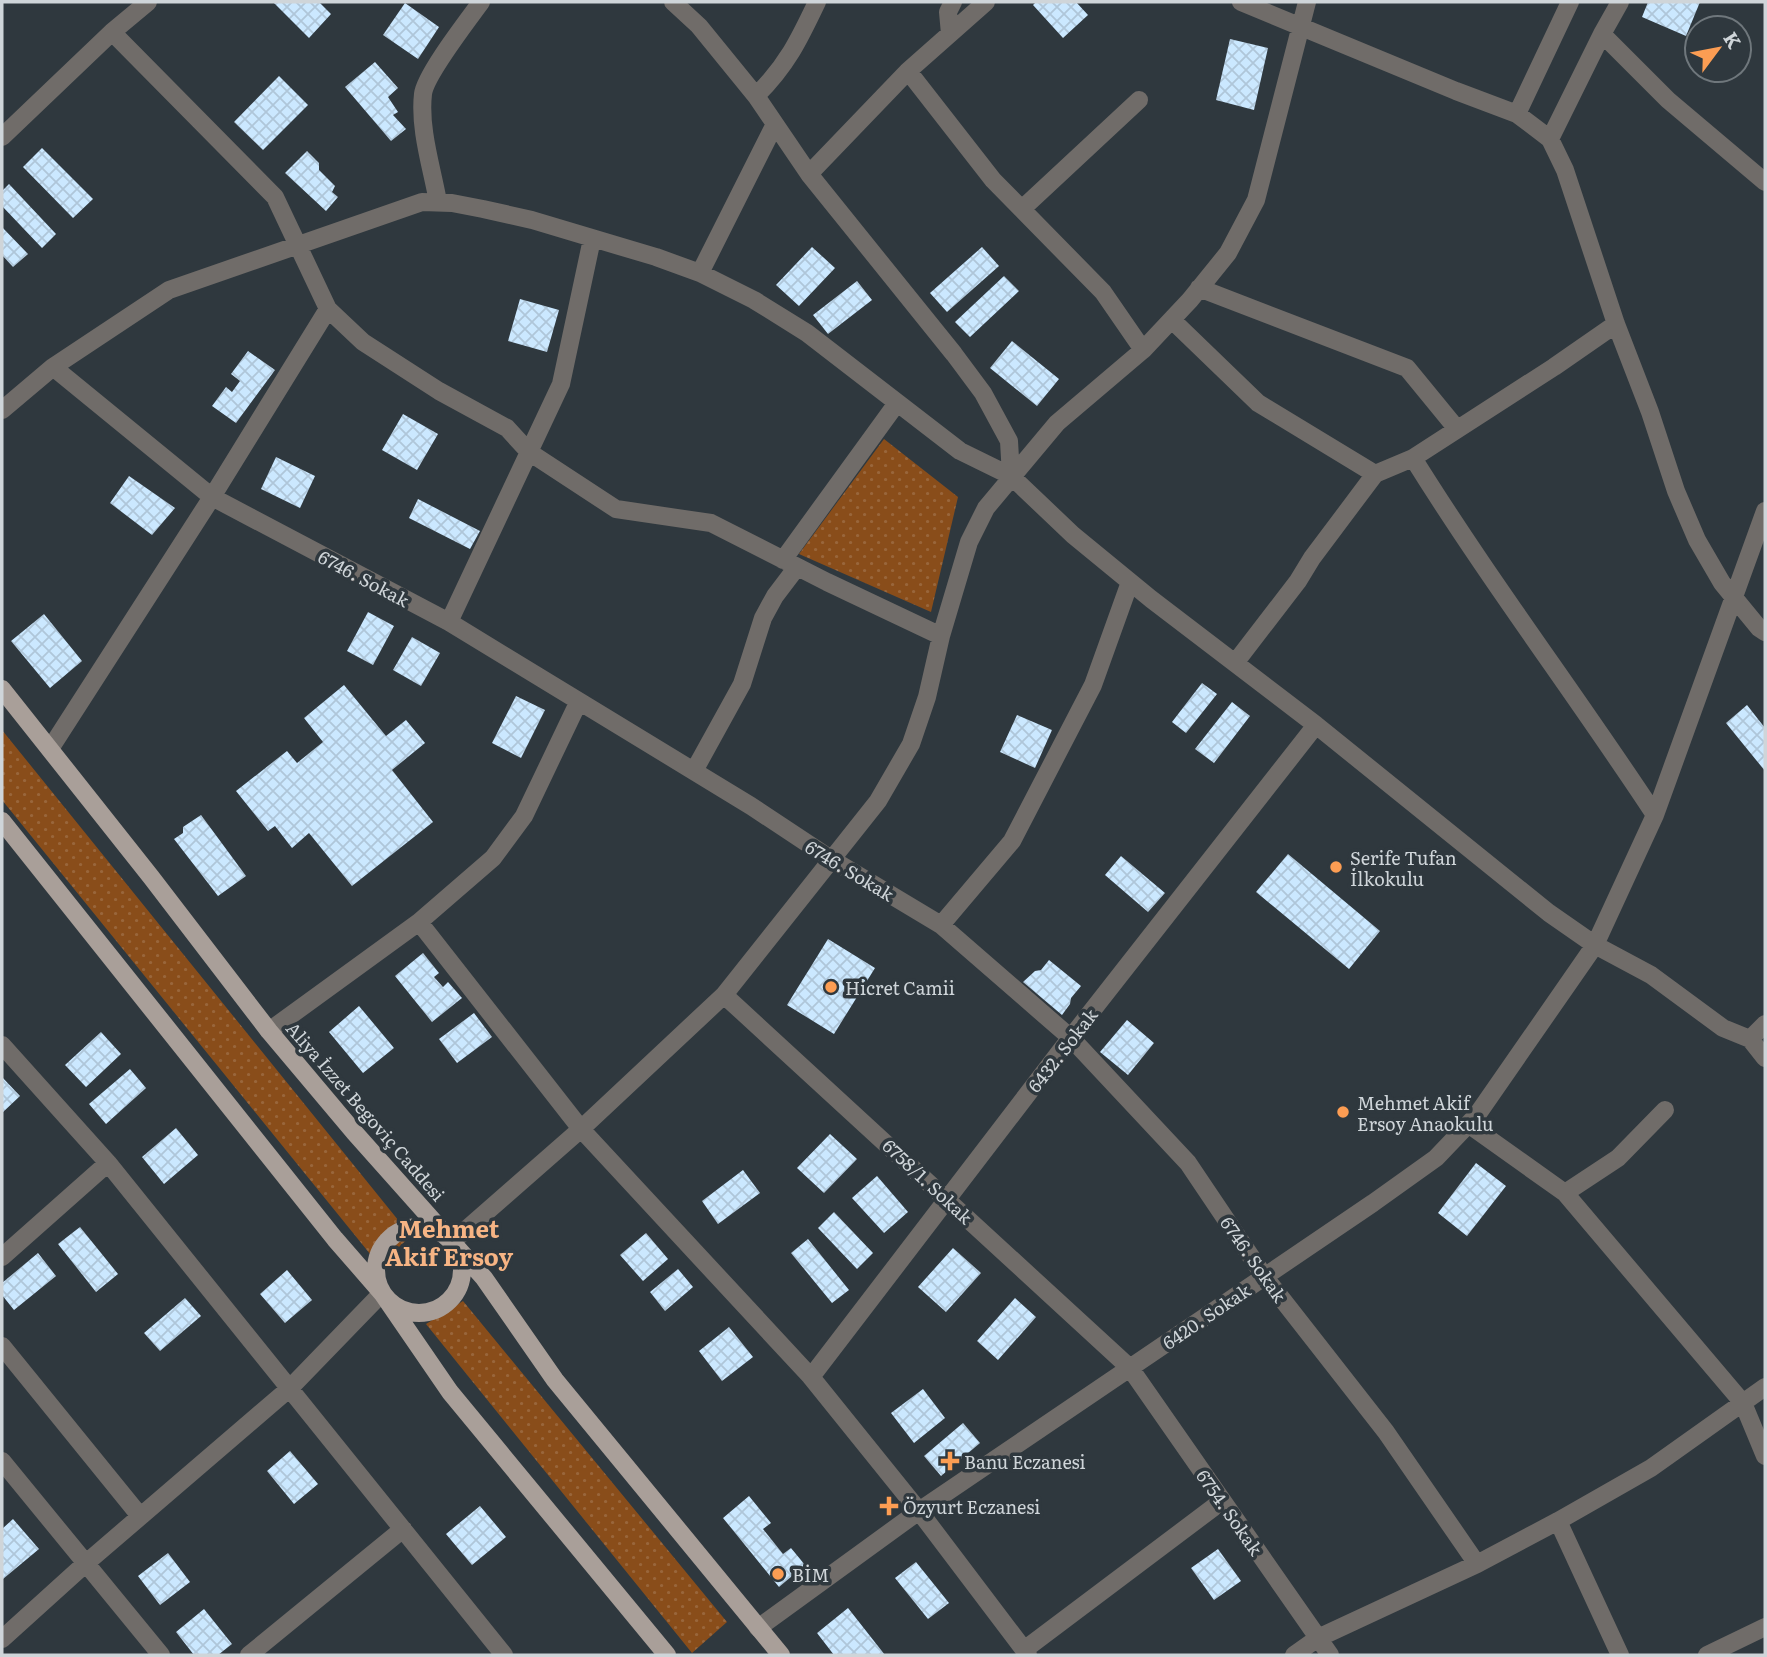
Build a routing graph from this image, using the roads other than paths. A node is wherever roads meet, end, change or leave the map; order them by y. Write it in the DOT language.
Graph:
graph roads {
  1 [pos="148,2"];
  2 [pos="481,2"];
  3 [pos="673,2"];
  4 [pos="817,2"];
  5 [pos="953,2"];
  6 [pos="986,2"];
  7 [pos="1241,2"];
  8 [pos="1307,2"];
  9 [pos="1570,2"];
  10 [pos="1620,2"];
  11 [pos="1302,26"];
  12 [pos="112,32"];
  13 [pos="950,34"];
  14 [pos="1602,34"];
  15 [pos="908,71"];
  16 [pos="757,96"];
  17 [pos="1139,100"];
  18 [pos="1517,114"];
  19 [pos="775,124"];
  20 [pos="2,137"];
  21 [pos="1550,139"];
  22 [pos="809,174"];
  23 [pos="1765,182"];
  24 [pos="438,202"];
  25 [pos="1022,209"];
  26 [pos="592,239"];
  27 [pos="297,244"];
  28 [pos="700,273"];
  29 [pos="1199,288"];
  30 [pos="328,309"];
  31 [pos="1172,320"];
  32 [pos="1616,324"];
  33 [pos="1143,350"];
  34 [pos="53,367"];
  35 [pos="897,403"];
  36 [pos="2,410"];
  37 [pos="1457,429"];
  38 [pos="529,452"];
  39 [pos="1413,458"];
  40 [pos="1375,474"];
  41 [pos="1011,476"];
  42 [pos="212,497"];
  43 [pos="1765,511"];
  44 [pos="790,563"];
  45 [pos="1130,582"];
  46 [pos="1734,597"];
  47 [pos="449,622"];
  48 [pos="1762,630"];
  49 [pos="941,636"];
  50 [pos="1765,648"];
  51 [pos="1235,663"];
  52 [pos="2,689"];
  53 [pos="578,703"];
  54 [pos="1316,725"];
  55 [pos="50,749"];
  56 [pos="694,771"];
  57 [pos="1655,815"];
  58 [pos="2,821"];
  59 [pos="831,859"];
  60 [pos="419,922"];
  61 [pos="941,925"];
  62 [pos="1595,944"];
  63 [pos="724,995"];
  64 [pos="1765,1024"];
  65 [pos="269,1031"];
  66 [pos="1071,1038"];
  67 [pos="1750,1039"];
  68 [pos="2,1045"];
  69 [pos="1765,1058"];
  70 [pos="1665,1110"];
  71 [pos="1468,1124"];
  72 [pos="582,1129"];
  73 [pos="108,1163"];
  74 [pos="1565,1193"];
  75 [pos="947,1199"];
  76 [pos="452,1242"];
  77 [pos="2,1256"];
  78 [pos="1264,1276"];
  79 [pos="382,1293"];
  80 [pos="2,1346"];
  81 [pos="1130,1368"];
  82 [pos="811,1377"];
  83 [pos="1765,1387"];
  84 [pos="290,1388"];
  85 [pos="1743,1403"];
  86 [pos="1765,1456"];
  87 [pos="2,1461"];
  88 [pos="1222,1501"];
  89 [pos="919,1511"];
  90 [pos="140,1516"];
  91 [pos="1558,1521"];
  92 [pos="402,1529"];
  93 [pos="85,1563"];
  94 [pos="1476,1564"];
  95 [pos="1765,1627"];
  96 [pos="758,1628"];
  97 [pos="1318,1638"];
  98 [pos="2,1639"];
  99 [pos="1026,1653"];
  100 [pos="161,1655"];
  101 [pos="249,1655"];
  102 [pos="504,1655"];
  103 [pos="667,1655"];
  104 [pos="781,1655"];
  105 [pos="1294,1655"];
  106 [pos="1330,1655"];
  107 [pos="1620,1655"];
  108 [pos="1707,1655"];
  1 -- 12 [label="street"];
  2 -- 24 [label="street"];
  3 -- 16 [label="street"];
  4 -- 16 [label="street"];
  5 -- 13 [label="street"];
  6 -- 13 [label="street"];
  7 -- 11 [label="street"];
  8 -- 11 [label="street"];
  9 -- 18 [label="street"];
  10 -- 14 [label="street"];
  11 -- 18 [label="street"];
  11 -- 29 [label="street"];
  12 -- 20 [label="street"];
  12 -- 27 [label="street"];
  13 -- 15 [label="street"];
  14 -- 21 [label="street"];
  14 -- 23 [label="street"];
  15 -- 22 [label="street"];
  15 -- 25 [label="street"];
  16 -- 19 [label="street"];
  17 -- 25 [label="street"];
  18 -- 21 [label="street"];
  19 -- 22 [label="street"];
  19 -- 28 [label="street"];
  21 -- 32 [label="street"];
  22 -- 41 [label="street"];
  24 -- 26 [label="street"];
  24 -- 27 [label="street"];
  25 -- 33 [label="street"];
  26 -- 28 [label="street"];
  26 -- 38 [label="street"];
  27 -- 30 [label="street"];
  27 -- 34 [label="street"];
  28 -- 35 [label="street"];
  29 -- 31 [label="street"];
  29 -- 37 [label="street"];
  30 -- 38 [label="street"];
  30 -- 42 [label="street"];
  31 -- 33 [label="street"];
  31 -- 40 [label="street"];
  32 -- 37 [label="street"];
  32 -- 46 [label="street"];
  33 -- 41 [label="street"];
  34 -- 36 [label="street"];
  34 -- 42 [label="street, 6746. Sokak"];
  35 -- 41 [label="street"];
  35 -- 44 [label="street"];
  37 -- 39 [label="street"];
  38 -- 44 [label="street"];
  38 -- 47 [label="street"];
  39 -- 40 [label="street"];
  39 -- 57 [label="street"];
  40 -- 51 [label="street"];
  41 -- 45 [label="street"];
  41 -- 49 [label="street"];
  42 -- 47 [label="street, 6746. Sokak"];
  42 -- 55 [label="street"];
  43 -- 46 [label="street, 6420. Sokak"];
  44 -- 49 [label="street"];
  44 -- 56 [label="street"];
  45 -- 51 [label="street"];
  45 -- 61 [label="street"];
  46 -- 48 [label="street"];
  46 -- 57 [label="street, 6420. Sokak"];
  47 -- 53 [label="street, 6746. Sokak"];
  48 -- 50 [label="street"];
  49 -- 59 [label="street"];
  51 -- 54 [label="street"];
  52 -- 55 [label="main road, Aliya İzzet Begoviç Caddesi"];
  53 -- 56 [label="street, 6746. Sokak"];
  53 -- 60 [label="street"];
  54 -- 62 [label="street"];
  54 -- 66 [label="street, 6432. Sokak"];
  55 -- 65 [label="main road, Aliya İzzet Begoviç Caddesi"];
  56 -- 59 [label="street, 6746. Sokak"];
  57 -- 62 [label="street, 6420. Sokak"];
  58 -- 79 [label="main road"];
  59 -- 61 [label="street, 6746. Sokak"];
  59 -- 63 [label="street"];
  60 -- 65 [label="street"];
  60 -- 72 [label="street"];
  61 -- 66 [label="street, 6746. Sokak"];
  62 -- 67 [label="street"];
  62 -- 71 [label="street, 6420. Sokak"];
  63 -- 72 [label="street"];
  63 -- 75 [label="street, 6758/1. Sokak"];
  64 -- 67 [label="street"];
  65 -- 76 [label="main road, Aliya İzzet Begoviç Caddesi"];
  66 -- 75 [label="street, 6432. Sokak"];
  66 -- 78 [label="street, 6746. Sokak"];
  67 -- 69 [label="street"];
  68 -- 73 [label="street"];
  70 -- 74 [label="street"];
  71 -- 74 [label="street"];
  71 -- 78 [label="street, 6420. Sokak"];
  72 -- 76 [label="street"];
  72 -- 82 [label="street"];
  73 -- 77 [label="street"];
  73 -- 84 [label="street"];
  74 -- 85 [label="street"];
  75 -- 81 [label="street, 6758/1. Sokak"];
  75 -- 82 [label="street, 6432. Sokak"];
  76 -- 79 [label="main road"];
  76 -- 79 [label="main road"];
  76 -- 96 [label="main road, Aliya İzzet Begoviç Caddesi"];
  78 -- 81 [label="street, 6420. Sokak"];
  78 -- 94 [label="street, 6746. Sokak"];
  79 -- 84 [label="street"];
  79 -- 103 [label="main road"];
  80 -- 90 [label="street"];
  81 -- 88 [label="street, 6754. Sokak"];
  81 -- 89 [label="street, 6420. Sokak"];
  82 -- 89 [label="street"];
  83 -- 85 [label="street"];
  84 -- 90 [label="street"];
  84 -- 92 [label="street"];
  85 -- 86 [label="street"];
  85 -- 91 [label="street"];
  87 -- 93 [label="street"];
  88 -- 97 [label="street, 6754. Sokak"];
  88 -- 99 [label="street"];
  89 -- 96 [label="street, 6420. Sokak"];
  89 -- 99 [label="street"];
  90 -- 93 [label="street"];
  91 -- 94 [label="street"];
  91 -- 107 [label="street"];
  92 -- 101 [label="street"];
  92 -- 102 [label="street"];
  93 -- 98 [label="street"];
  93 -- 100 [label="street"];
  94 -- 97 [label="street"];
  95 -- 108 [label="street"];
  96 -- 104 [label="main road, Aliya İzzet Begoviç Caddesi"];
  97 -- 105 [label="street"];
  97 -- 106 [label="street, 6754. Sokak"];
}
